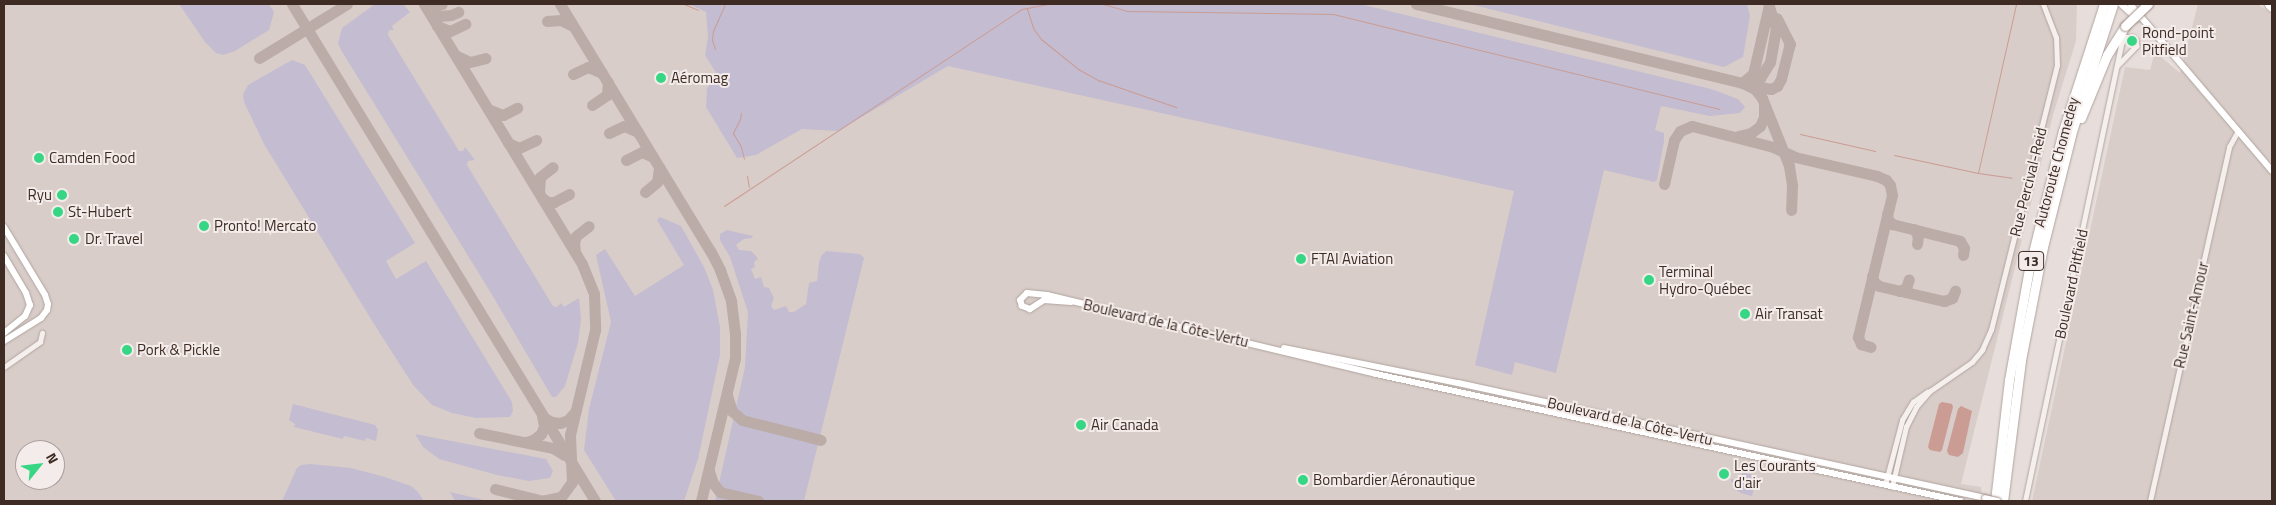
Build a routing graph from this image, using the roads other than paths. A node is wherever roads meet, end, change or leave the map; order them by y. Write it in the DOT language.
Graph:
graph roads {
  1 [pos="2044,4"];
  2 [pos="2121,4"];
  3 [pos="2130,4"];
  4 [pos="2148,4"];
  5 [pos="2269,4"];
  6 [pos="2107,6"];
  7 [pos="2272,7"];
  8 [pos="2150,29"];
  9 [pos="2118,66"];
  10 [pos="2238,131"];
  11 [pos="2065,157"];
  12 [pos="2272,170"];
  13 [pos="4,227"];
  14 [pos="4,256"];
  15 [pos="1070,302"];
  16 [pos="4,333"];
  17 [pos="42,333"];
  18 [pos="4,341"];
  19 [pos="1262,345"];
  20 [pos="4,367"];
  21 [pos="1890,478"];
  22 [pos="1888,486"];
  23 [pos="1960,501"];
  24 [pos="1996,501"];
  25 [pos="2003,501"];
  26 [pos="2025,501"];
  27 [pos="2150,501"];
  1 -- 21 [label="street, Rue Percival-Reid"];
  2 -- 8 [label="street"];
  3 -- 8 [label="street"];
  4 -- 11 [label="highway, bridge"];
  5 -- 7 [label="highway"];
  6 -- 11 [label="highway, Autoroute Chomedey / 13"];
  6 -- 24 [label="highway, Autoroute Chomedey / 13"];
  8 -- 10 [label="street"];
  9 -- 9 [label="street, Boulevard Pitfield"];
  9 -- 26 [label="street, Boulevard Pitfield"];
  10 -- 12 [label="street"];
  10 -- 27 [label="street, Rue Saint-Amour"];
  11 -- 25 [label="highway, Autoroute Chomedey / 13"];
  13 -- 18 [label="street"];
  14 -- 16 [label="street"];
  15 -- 15 [label="street, Boulevard de la Côte-Vertu"];
  15 -- 19 [label="street, Boulevard de la Côte-Vertu"];
  17 -- 20 [label="street"];
  19 -- 21 [label="street, Boulevard de la Côte-Vertu"];
  19 -- 22 [label="street, Boulevard de la Côte-Vertu"];
  21 -- 22 [label="street, Rue Percival-Reid"];
  21 -- 24 [label="street, Boulevard de la Côte-Vertu, bridge"];
  22 -- 23 [label="street, Boulevard de la Côte-Vertu"];
}
